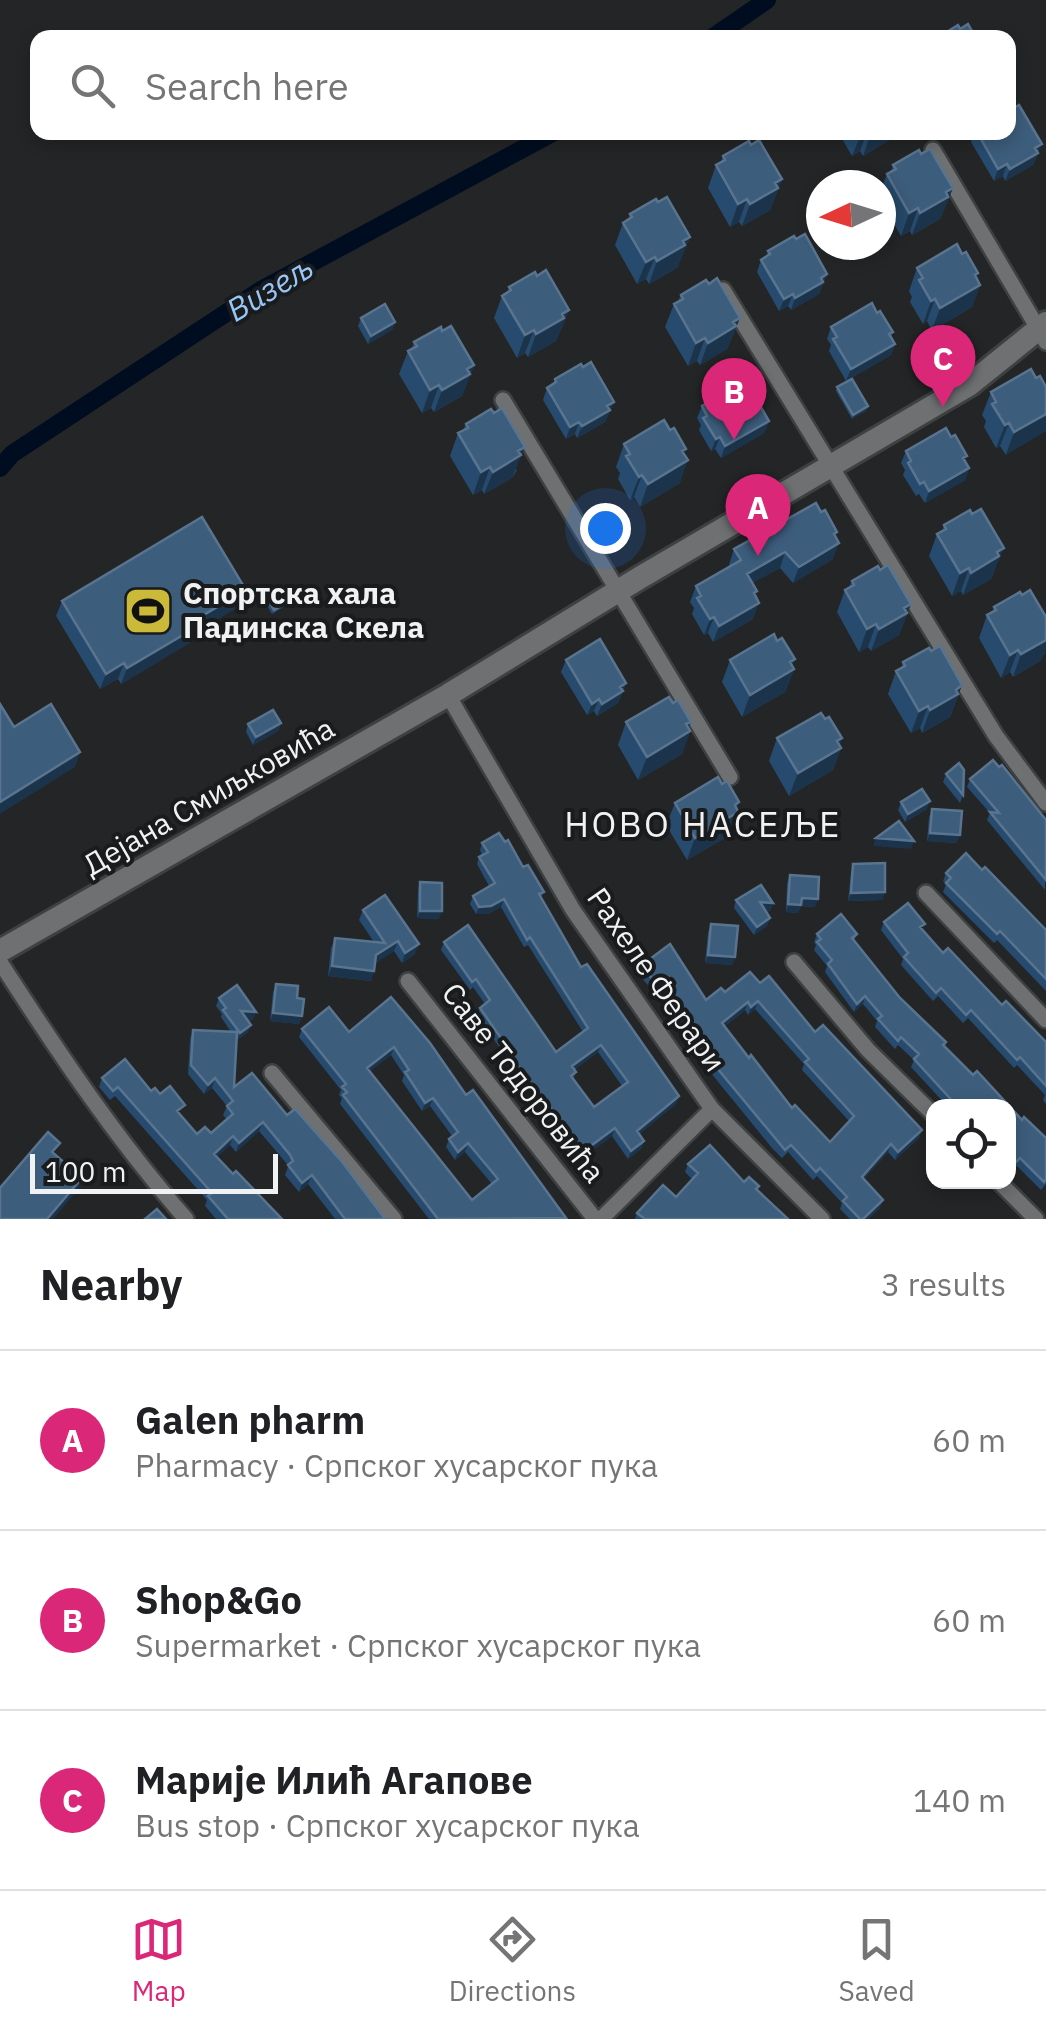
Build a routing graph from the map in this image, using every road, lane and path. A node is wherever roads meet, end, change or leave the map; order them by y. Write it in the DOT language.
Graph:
graph roads {
  1 [pos="934,150"];
  2 [pos="720,286"];
  3 [pos="1044,332"];
  4 [pos="503,400"];
  5 [pos="832,464"];
  6 [pos="618,590"];
  7 [pos="448,695"];
  8 [pos="730,777"];
  9 [pos="1046,803"];
  10 [pos="926,893"];
  11 [pos="0,951"];
  12 [pos="0,962"];
  13 [pos="794,962"];
  14 [pos="408,980"];
  15 [pos="1046,1020"];
  16 [pos="272,1072"];
  17 [pos="926,1108"];
  18 [pos="712,1109"];
  19 [pos="1006,1189"];
  20 [pos="186,1219"];
  21 [pos="394,1219"];
  22 [pos="598,1219"];
  23 [pos="822,1219"];
  24 [pos="1036,1219"];
  1 -- 3 [label="street"];
  2 -- 5 [label="street"];
  3 -- 5 [label="street, Дејана Смиљковића"];
  4 -- 6 [label="street"];
  5 -- 6 [label="street, Дејана Смиљковића"];
  5 -- 9 [label="street"];
  6 -- 7 [label="street, Дејана Смиљковића"];
  6 -- 8 [label="street"];
  7 -- 11 [label="street, Дејана Смиљковића"];
  7 -- 18 [label="street, Рахеле Ферари"];
  10 -- 15 [label="street"];
  12 -- 20 [label="street"];
  13 -- 17 [label="street"];
  14 -- 22 [label="street, Саве Тодоровића"];
  16 -- 21 [label="street"];
  18 -- 22 [label="street"];
  18 -- 23 [label="street, Рахеле Ферари"];
  19 -- 24 [label="street"];
}
